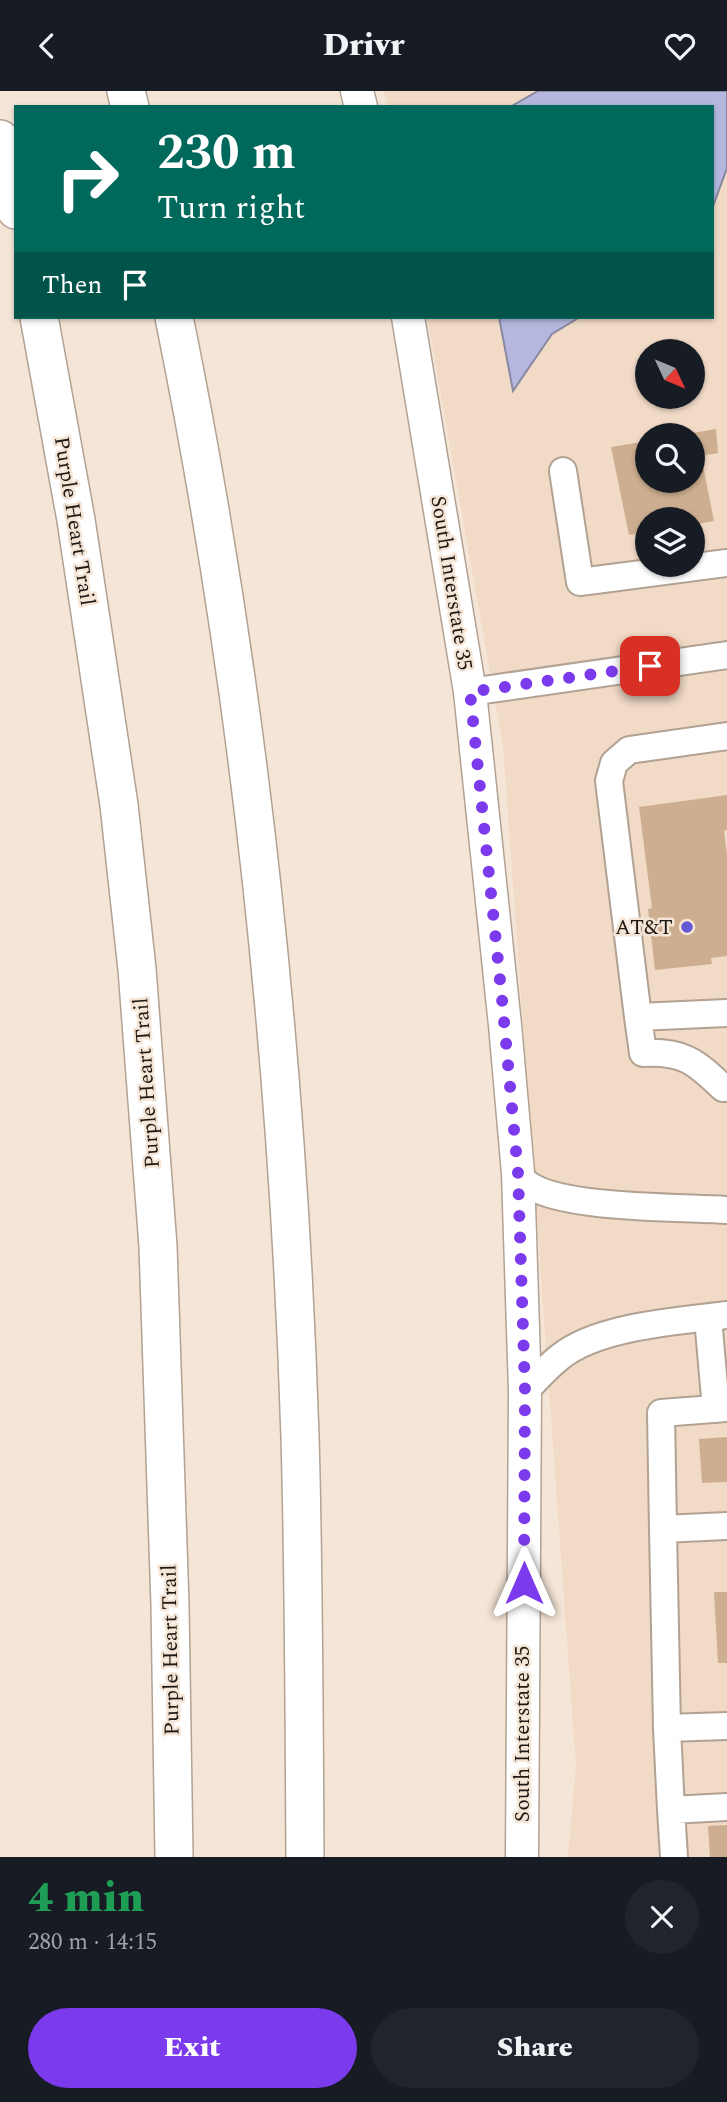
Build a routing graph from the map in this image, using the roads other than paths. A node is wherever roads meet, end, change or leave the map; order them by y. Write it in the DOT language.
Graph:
graph roads {
  1 [pos="0,139"];
  2 [pos="14,201"];
  3 [pos="39,319"];
  4 [pos="174,319"];
  5 [pos="408,319"];
  6 [pos="563,471"];
  7 [pos="727,563"];
  8 [pos="727,655"];
  9 [pos="470,692"];
  10 [pos="727,736"];
  11 [pos="727,1013"];
  12 [pos="638,1017"];
  13 [pos="727,1088"];
  14 [pos="518,1173"];
  15 [pos="727,1210"];
  16 [pos="717,1317"];
  17 [pos="525,1391"];
  18 [pos="721,1408"];
  19 [pos="727,1526"];
  20 [pos="663,1529"];
  21 [pos="727,1726"];
  22 [pos="667,1728"];
  23 [pos="727,1807"];
  24 [pos="671,1810"];
  25 [pos="174,1857"];
  26 [pos="305,1857"];
  27 [pos="522,1857"];
  28 [pos="674,1857"];
  1 -- 2 [label="highway"];
  3 -- 25 [label="highway, Purple Heart Trail"];
  4 -- 26 [label="highway"];
  5 -- 9 [label="main road, South Interstate 35"];
  6 -- 7 [label="street"];
  8 -- 9 [label="street"];
  9 -- 14 [label="main road, South Interstate 35"];
  10 -- 12 [label="street"];
  11 -- 12 [label="street"];
  12 -- 13 [label="street"];
  14 -- 15 [label="street"];
  14 -- 17 [label="main road, South Interstate 35"];
  16 -- 17 [label="street"];
  16 -- 18 [label="street"];
  17 -- 27 [label="main road, South Interstate 35"];
  18 -- 20 [label="street"];
  19 -- 20 [label="street"];
  20 -- 22 [label="street"];
  21 -- 22 [label="street"];
  22 -- 24 [label="street"];
  23 -- 24 [label="street"];
  24 -- 28 [label="street"];
}
